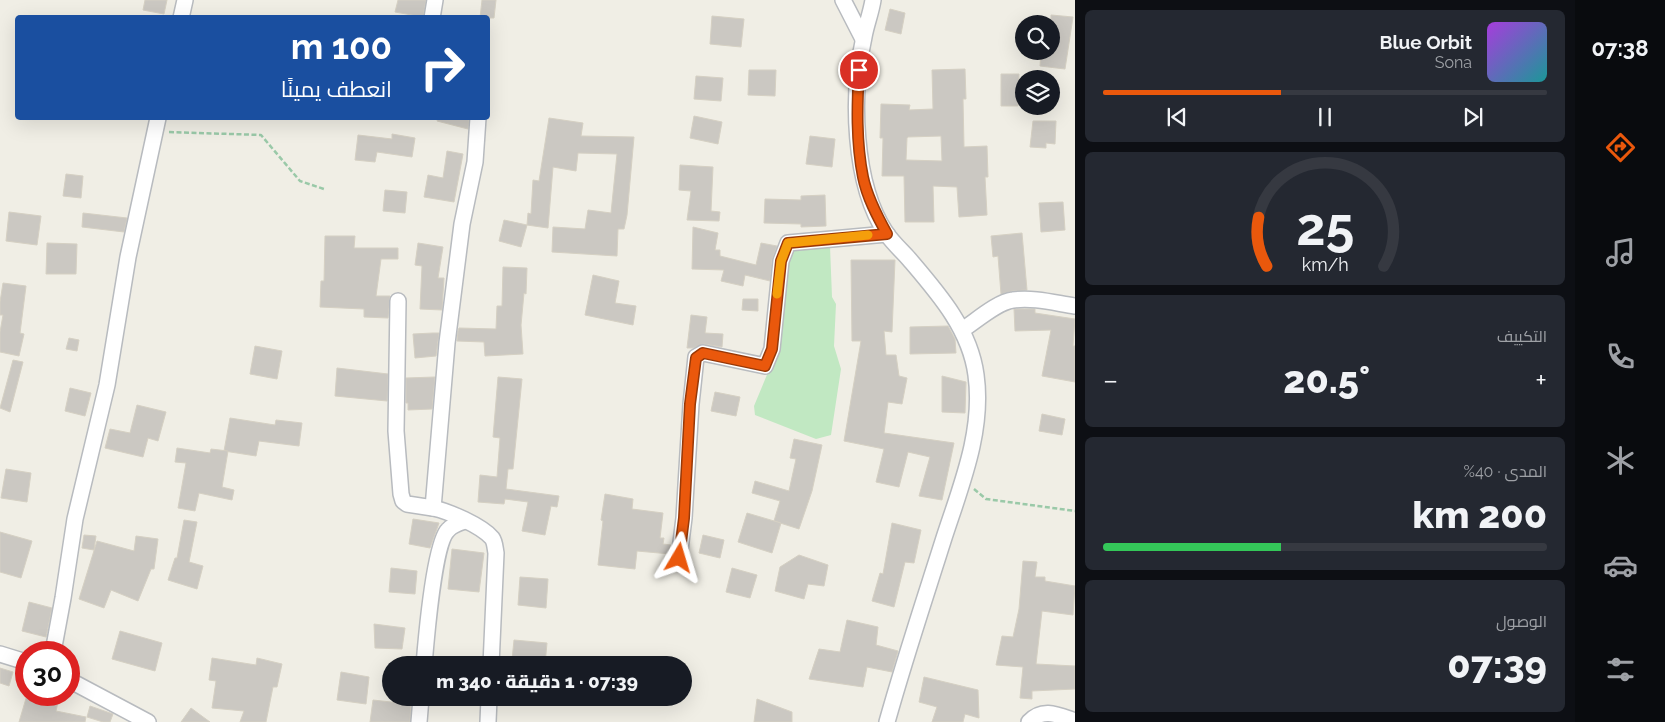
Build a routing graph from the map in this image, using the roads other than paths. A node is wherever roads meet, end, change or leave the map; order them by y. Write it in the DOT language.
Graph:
graph roads {
  1 [pos="185,0"];
  2 [pos="435,0"];
  3 [pos="843,0"];
  4 [pos="874,0"];
  5 [pos="182,15"];
  6 [pos="432,15"];
  7 [pos="863,39"];
  8 [pos="478,120"];
  9 [pos="156,125"];
  10 [pos="887,234"];
  11 [pos="398,301"];
  12 [pos="1075,306"];
  13 [pos="962,330"];
  14 [pos="433,508"];
  15 [pos="465,521"];
  16 [pos="679,558"];
  17 [pos="55,641"];
  18 [pos="0,654"];
  19 [pos="425,656"];
  20 [pos="490,656"];
  21 [pos="15,659"];
  22 [pos="80,686"];
  23 [pos="420,706"];
  24 [pos="489,706"];
  25 [pos="1075,721"];
  26 [pos="148,722"];
  27 [pos="419,722"];
  28 [pos="488,722"];
  29 [pos="887,722"];
  30 [pos="1029,722"];
  1 -- 5 [label="street"];
  2 -- 6 [label="street"];
  3 -- 7 [label="street"];
  4 -- 7 [label="street"];
  7 -- 10 [label="street"];
  8 -- 14 [label="street"];
  9 -- 17 [label="street"];
  10 -- 13 [label="street"];
  10 -- 16 [label="street"];
  11 -- 14 [label="street"];
  12 -- 13 [label="street"];
  13 -- 29 [label="street"];
  14 -- 15 [label="street"];
  15 -- 19 [label="street"];
  15 -- 20 [label="street"];
  18 -- 21 [label="street"];
  22 -- 26 [label="street"];
  23 -- 27 [label="street"];
  24 -- 28 [label="street"];
  25 -- 30 [label="street"];
}
